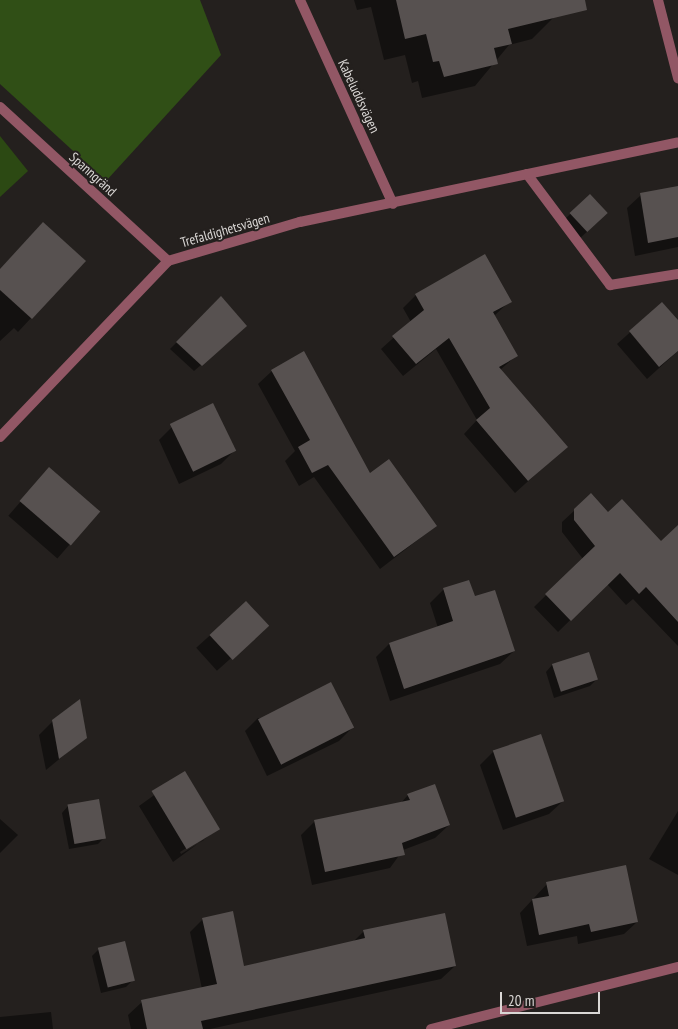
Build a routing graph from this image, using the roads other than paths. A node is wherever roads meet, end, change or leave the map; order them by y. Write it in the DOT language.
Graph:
graph roads {
  1 [pos="300,0"];
  2 [pos="658,0"];
  3 [pos="678,78"];
  4 [pos="0,107"];
  5 [pos="678,142"];
  6 [pos="527,174"];
  7 [pos="393,204"];
  8 [pos="168,261"];
  9 [pos="678,274"];
  10 [pos="0,437"];
  11 [pos="678,967"];
  12 [pos="430,1029"];
  1 -- 7 [label="street, Kabeluddsvägen"];
  2 -- 3 [label="street"];
  4 -- 8 [label="street, Spanngränd"];
  5 -- 6 [label="street, Trefaldighetsvägen"];
  6 -- 7 [label="street, Trefaldighetsvägen"];
  6 -- 9 [label="street"];
  7 -- 8 [label="street, Trefaldighetsvägen"];
  8 -- 10 [label="street, Trefaldighetsvägen"];
  11 -- 12 [label="street"];
}
